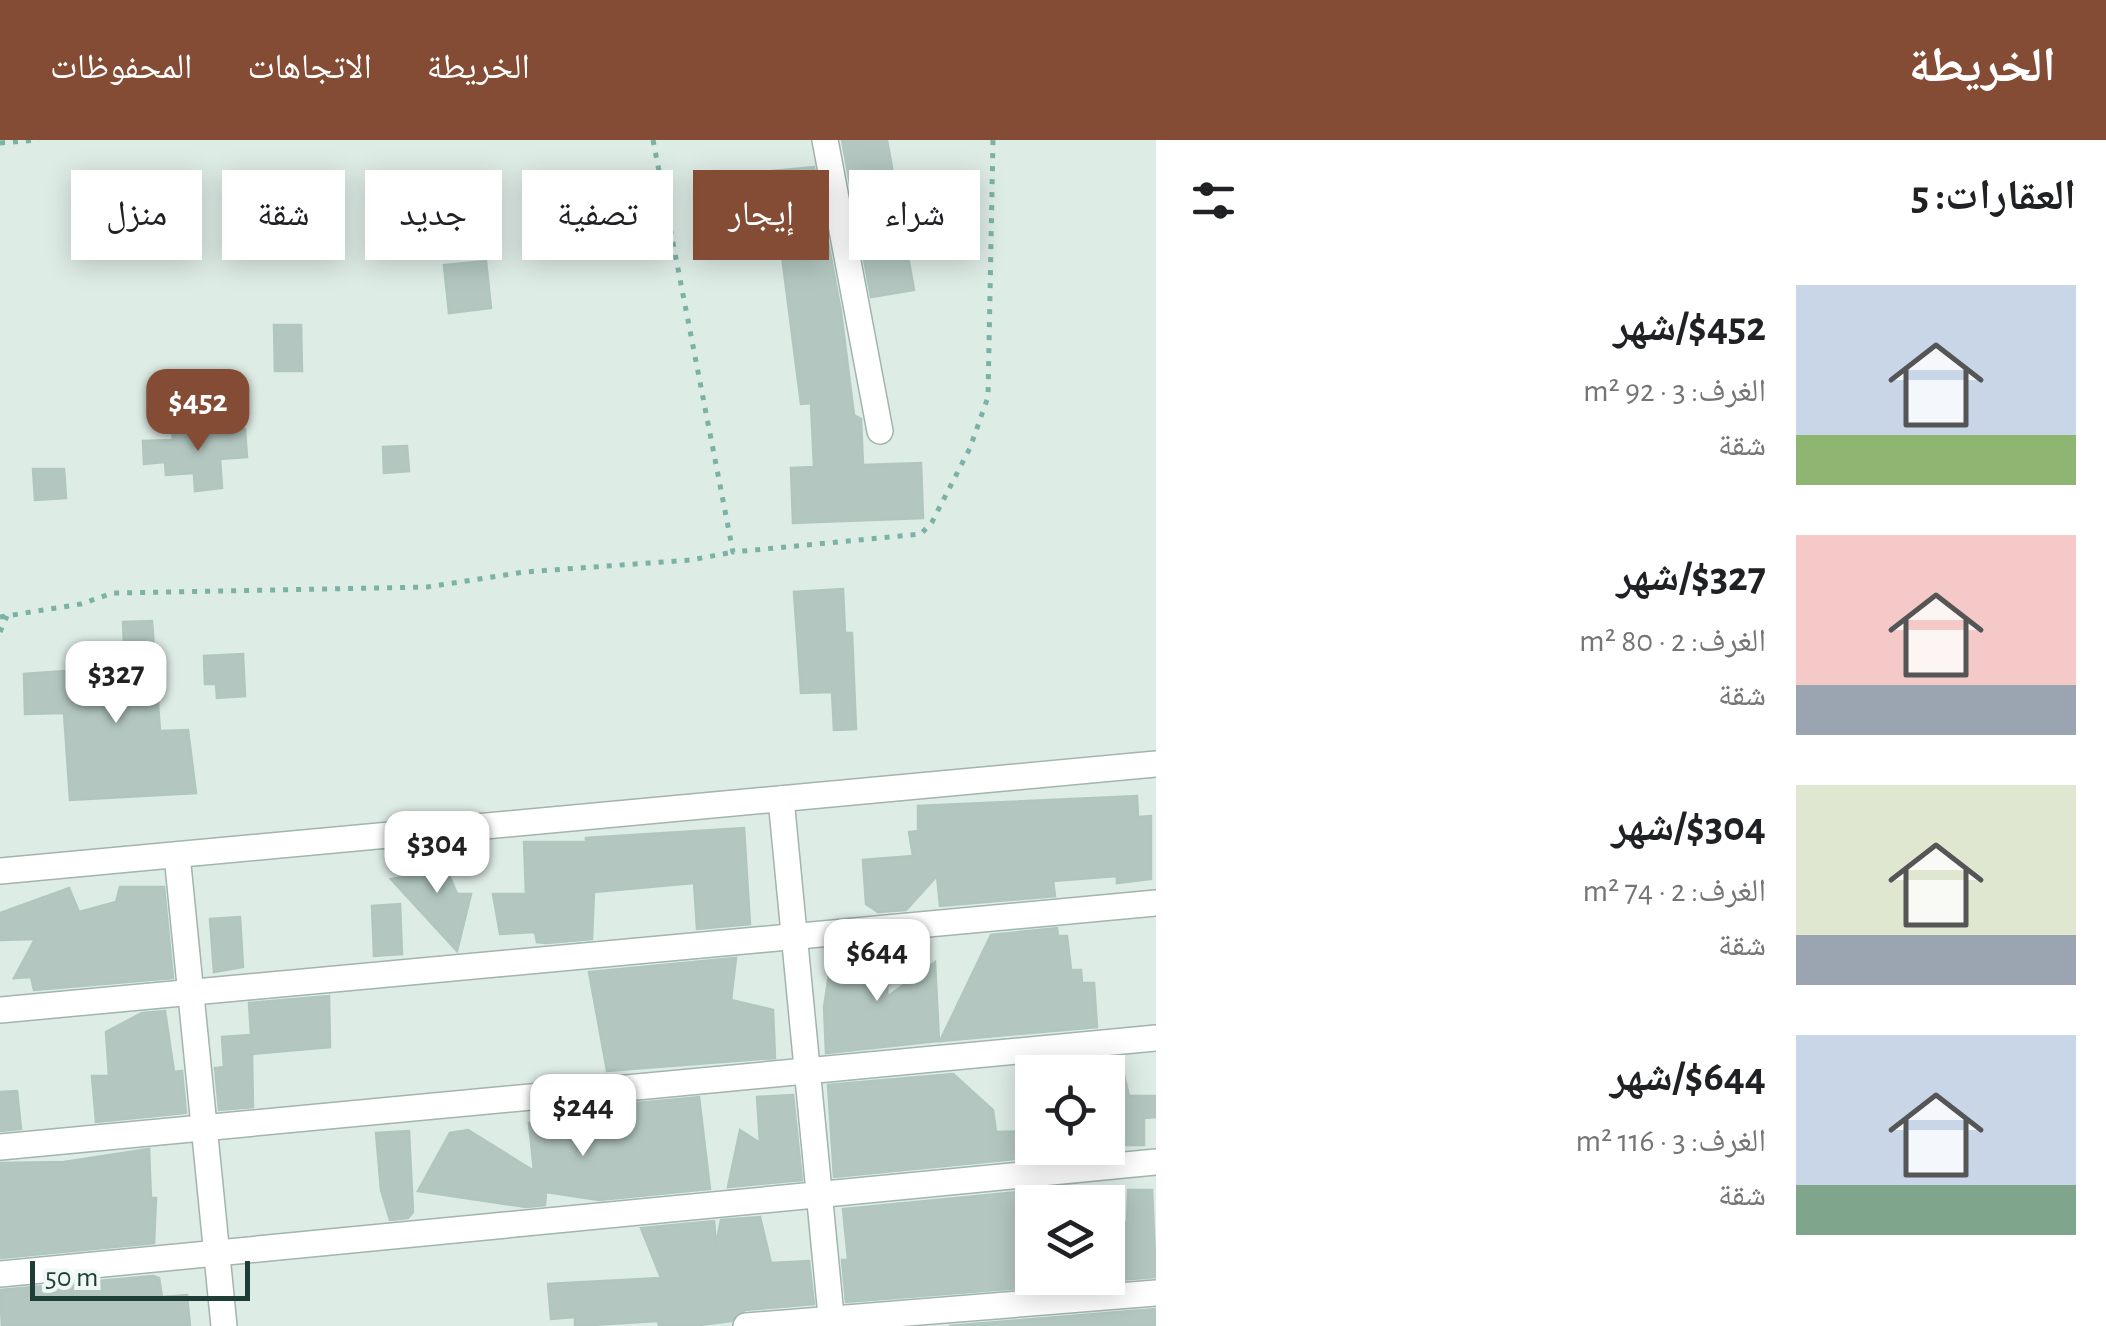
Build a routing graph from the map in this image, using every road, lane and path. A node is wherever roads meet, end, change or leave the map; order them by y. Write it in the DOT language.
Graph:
graph roads {
  1 [pos="38,140"];
  2 [pos="654,140"];
  3 [pos="824,140"];
  4 [pos="993,140"];
  5 [pos="0,144"];
  6 [pos="880,431"];
  7 [pos="733,552"];
  8 [pos="4,617"];
  9 [pos="0,632"];
  10 [pos="1156,764"];
  11 [pos="781,799"];
  12 [pos="178,855"];
  13 [pos="0,872"];
  14 [pos="1156,903"];
  15 [pos="796,937"];
  16 [pos="192,990"];
  17 [pos="0,1010"];
  18 [pos="1156,1038"];
  19 [pos="807,1070"];
  20 [pos="204,1126"];
  21 [pos="0,1147"];
  22 [pos="1156,1162"];
  23 [pos="819,1195"];
  24 [pos="217,1252"];
  25 [pos="0,1274"];
  26 [pos="1156,1292"];
  27 [pos="832,1322"];
  28 [pos="224,1326"];
  29 [pos="746,1326"];
  1 -- 5 [label="path"];
  2 -- 7 [label="path"];
  3 -- 6 [label="street"];
  4 -- 7 [label="path"];
  7 -- 8 [label="path"];
  8 -- 9 [label="path"];
  10 -- 11 [label="street"];
  11 -- 12 [label="street"];
  11 -- 15 [label="street"];
  12 -- 13 [label="street"];
  12 -- 16 [label="street"];
  14 -- 15 [label="street"];
  15 -- 16 [label="street"];
  15 -- 19 [label="street"];
  16 -- 17 [label="street"];
  16 -- 20 [label="street"];
  18 -- 19 [label="street"];
  19 -- 20 [label="street"];
  19 -- 23 [label="street"];
  20 -- 21 [label="street"];
  20 -- 24 [label="street"];
  22 -- 23 [label="street"];
  23 -- 24 [label="street"];
  23 -- 27 [label="street"];
  24 -- 25 [label="street"];
  24 -- 28 [label="street"];
  26 -- 27 [label="street"];
  27 -- 29 [label="street"];
}
